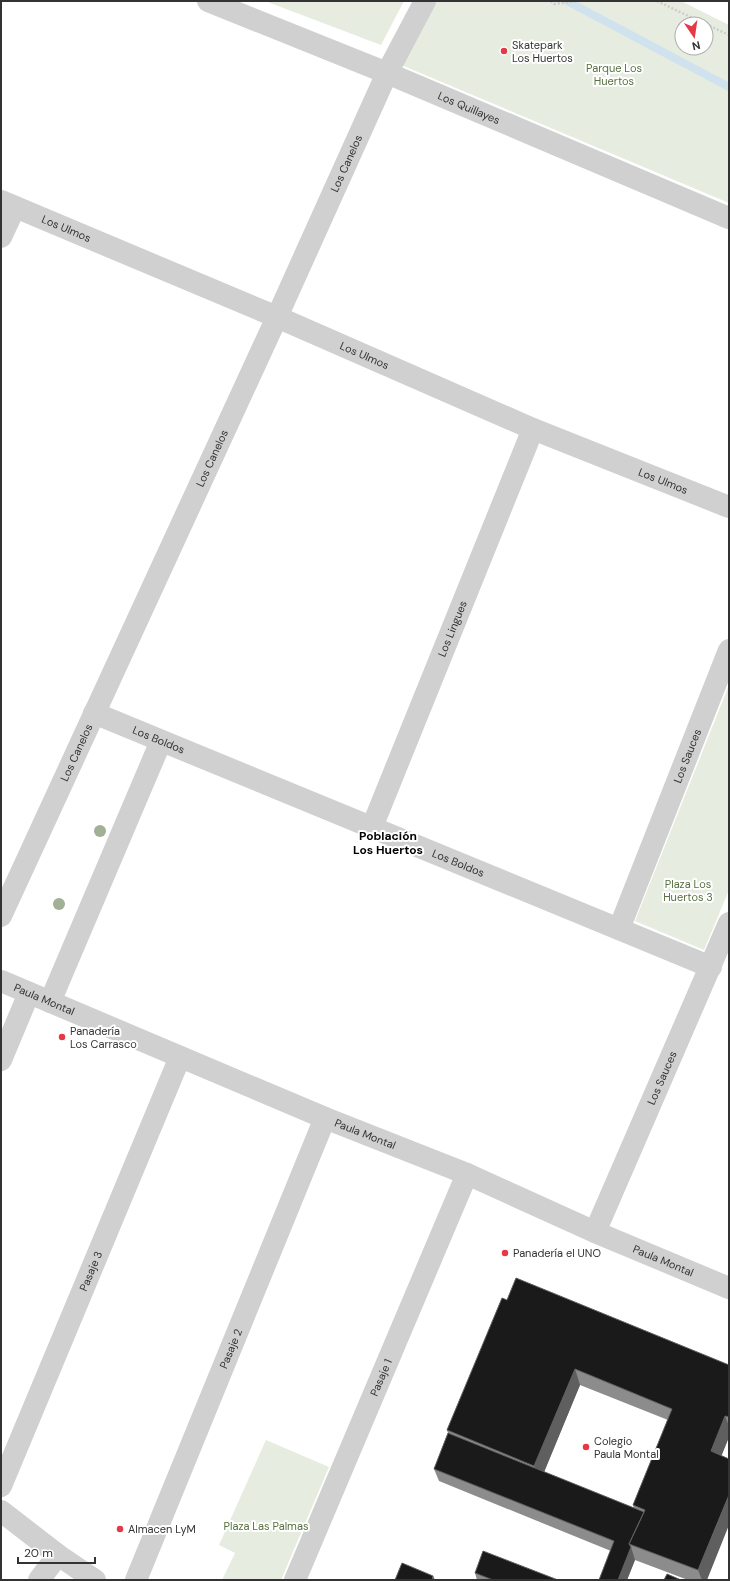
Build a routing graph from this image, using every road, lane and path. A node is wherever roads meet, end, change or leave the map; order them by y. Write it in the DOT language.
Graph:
graph roads {
  1 [pos="208,1"];
  2 [pos="425,1"];
  3 [pos="550,1"];
  4 [pos="578,1"];
  5 [pos="657,1"];
  6 [pos="689,16"];
  7 [pos="714,28"];
  8 [pos="729,35"];
  9 [pos="387,73"];
  10 [pos="8,204"];
  11 [pos="729,218"];
  12 [pos="1,237"];
  13 [pos="277,317"];
  14 [pos="533,429"];
  15 [pos="729,507"];
  16 [pos="729,650"];
  17 [pos="94,713"];
  18 [pos="161,741"];
  19 [pos="372,827"];
  20 [pos="1,916"];
  21 [pos="729,923"];
  22 [pos="618,929"];
  23 [pos="711,967"];
  24 [pos="1,981"];
  25 [pos="29,993"];
  26 [pos="50,1002"];
  27 [pos="180,1057"];
  28 [pos="1,1060"];
  29 [pos="325,1118"];
  30 [pos="467,1174"];
  31 [pos="595,1232"];
  32 [pos="729,1288"];
  33 [pos="1,1486"];
  34 [pos="1,1511"];
  35 [pos="58,1555"];
  36 [pos="39,1580"];
  37 [pos="95,1580"];
  38 [pos="136,1580"];
  39 [pos="294,1580"];
  1 -- 9 [label="street, Los Quillayes"];
  2 -- 9 [label="street, Los Canelos"];
  3 -- 4 [label="path"];
  5 -- 6 [label="path"];
  7 -- 8 [label="path"];
  9 -- 11 [label="street, Los Quillayes"];
  9 -- 13 [label="street, Los Canelos"];
  10 -- 12 [label="street"];
  10 -- 13 [label="street, Los Ulmos"];
  13 -- 14 [label="street, Los Ulmos"];
  13 -- 17 [label="street, Los Canelos"];
  14 -- 15 [label="street, Los Ulmos"];
  14 -- 19 [label="street, Los Lingues"];
  16 -- 22 [label="street, Los Sauces"];
  17 -- 18 [label="street, Los Boldos"];
  17 -- 20 [label="street, Los Canelos"];
  18 -- 19 [label="street, Los Boldos"];
  18 -- 26 [label="street"];
  19 -- 22 [label="street, Los Boldos"];
  21 -- 23 [label="street, Los Sauces"];
  22 -- 23 [label="street, Los Boldos"];
  23 -- 31 [label="street, Los Sauces"];
  24 -- 25 [label="street, Paula Montal"];
  25 -- 26 [label="street, Paula Montal"];
  25 -- 28 [label="street"];
  26 -- 27 [label="street, Paula Montal"];
  27 -- 29 [label="street, Paula Montal"];
  27 -- 33 [label="street, Pasaje 3"];
  29 -- 30 [label="street, Paula Montal"];
  29 -- 38 [label="street, Pasaje 2"];
  30 -- 31 [label="street, Paula Montal"];
  30 -- 39 [label="street, Pasaje 1"];
  31 -- 32 [label="street, Paula Montal"];
  34 -- 35 [label="street"];
  35 -- 36 [label="street"];
  35 -- 37 [label="street"];
}
